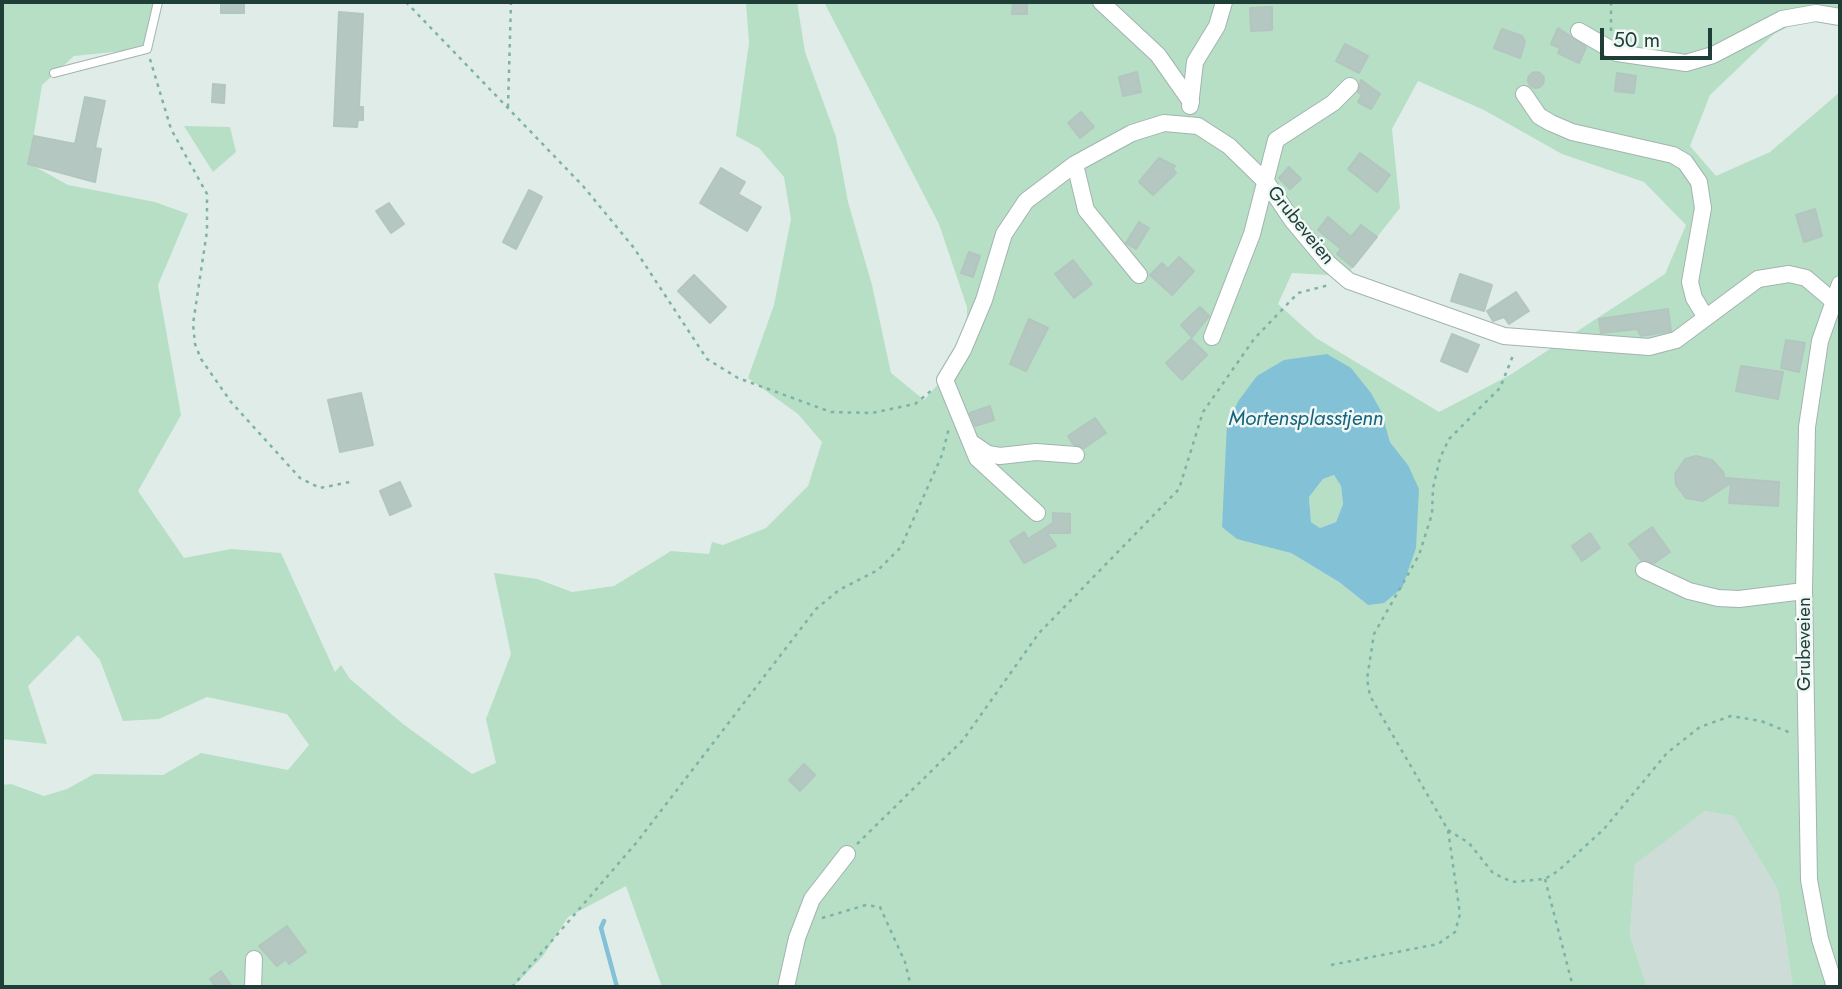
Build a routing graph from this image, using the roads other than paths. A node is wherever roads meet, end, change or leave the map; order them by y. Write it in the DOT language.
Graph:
graph roads {
  1 [pos="158,2"];
  2 [pos="1101,2"];
  3 [pos="1224,2"];
  4 [pos="1840,17"];
  5 [pos="1579,31"];
  6 [pos="54,73"];
  7 [pos="1350,86"];
  8 [pos="1524,94"];
  9 [pos="1191,102"];
  10 [pos="1188,123"];
  11 [pos="1075,163"];
  12 [pos="1267,183"];
  13 [pos="1139,275"];
  14 [pos="1840,284"];
  15 [pos="1833,301"];
  16 [pos="1705,316"];
  17 [pos="1212,337"];
  18 [pos="970,442"];
  19 [pos="1076,455"];
  20 [pos="1037,513"];
  21 [pos="1644,570"];
  22 [pos="1804,591"];
  23 [pos="847,855"];
  24 [pos="254,959"];
  25 [pos="253,987"];
  26 [pos="786,987"];
  27 [pos="1835,987"];
  1 -- 6 [label="lane"];
  2 -- 9 [label="street"];
  3 -- 9 [label="street"];
  4 -- 5 [label="street"];
  7 -- 12 [label="street"];
  8 -- 16 [label="street"];
  9 -- 10 [label="street"];
  10 -- 11 [label="street"];
  10 -- 12 [label="street, Grubeveien"];
  11 -- 13 [label="street"];
  11 -- 18 [label="street"];
  12 -- 16 [label="street, Grubeveien"];
  12 -- 17 [label="street"];
  14 -- 15 [label="street, Grubeveien"];
  15 -- 16 [label="street, Grubeveien"];
  15 -- 22 [label="street, Grubeveien"];
  18 -- 19 [label="street"];
  18 -- 20 [label="street"];
  21 -- 22 [label="street"];
  22 -- 27 [label="street, Grubeveien"];
  23 -- 26 [label="street"];
  24 -- 25 [label="street"];
}
